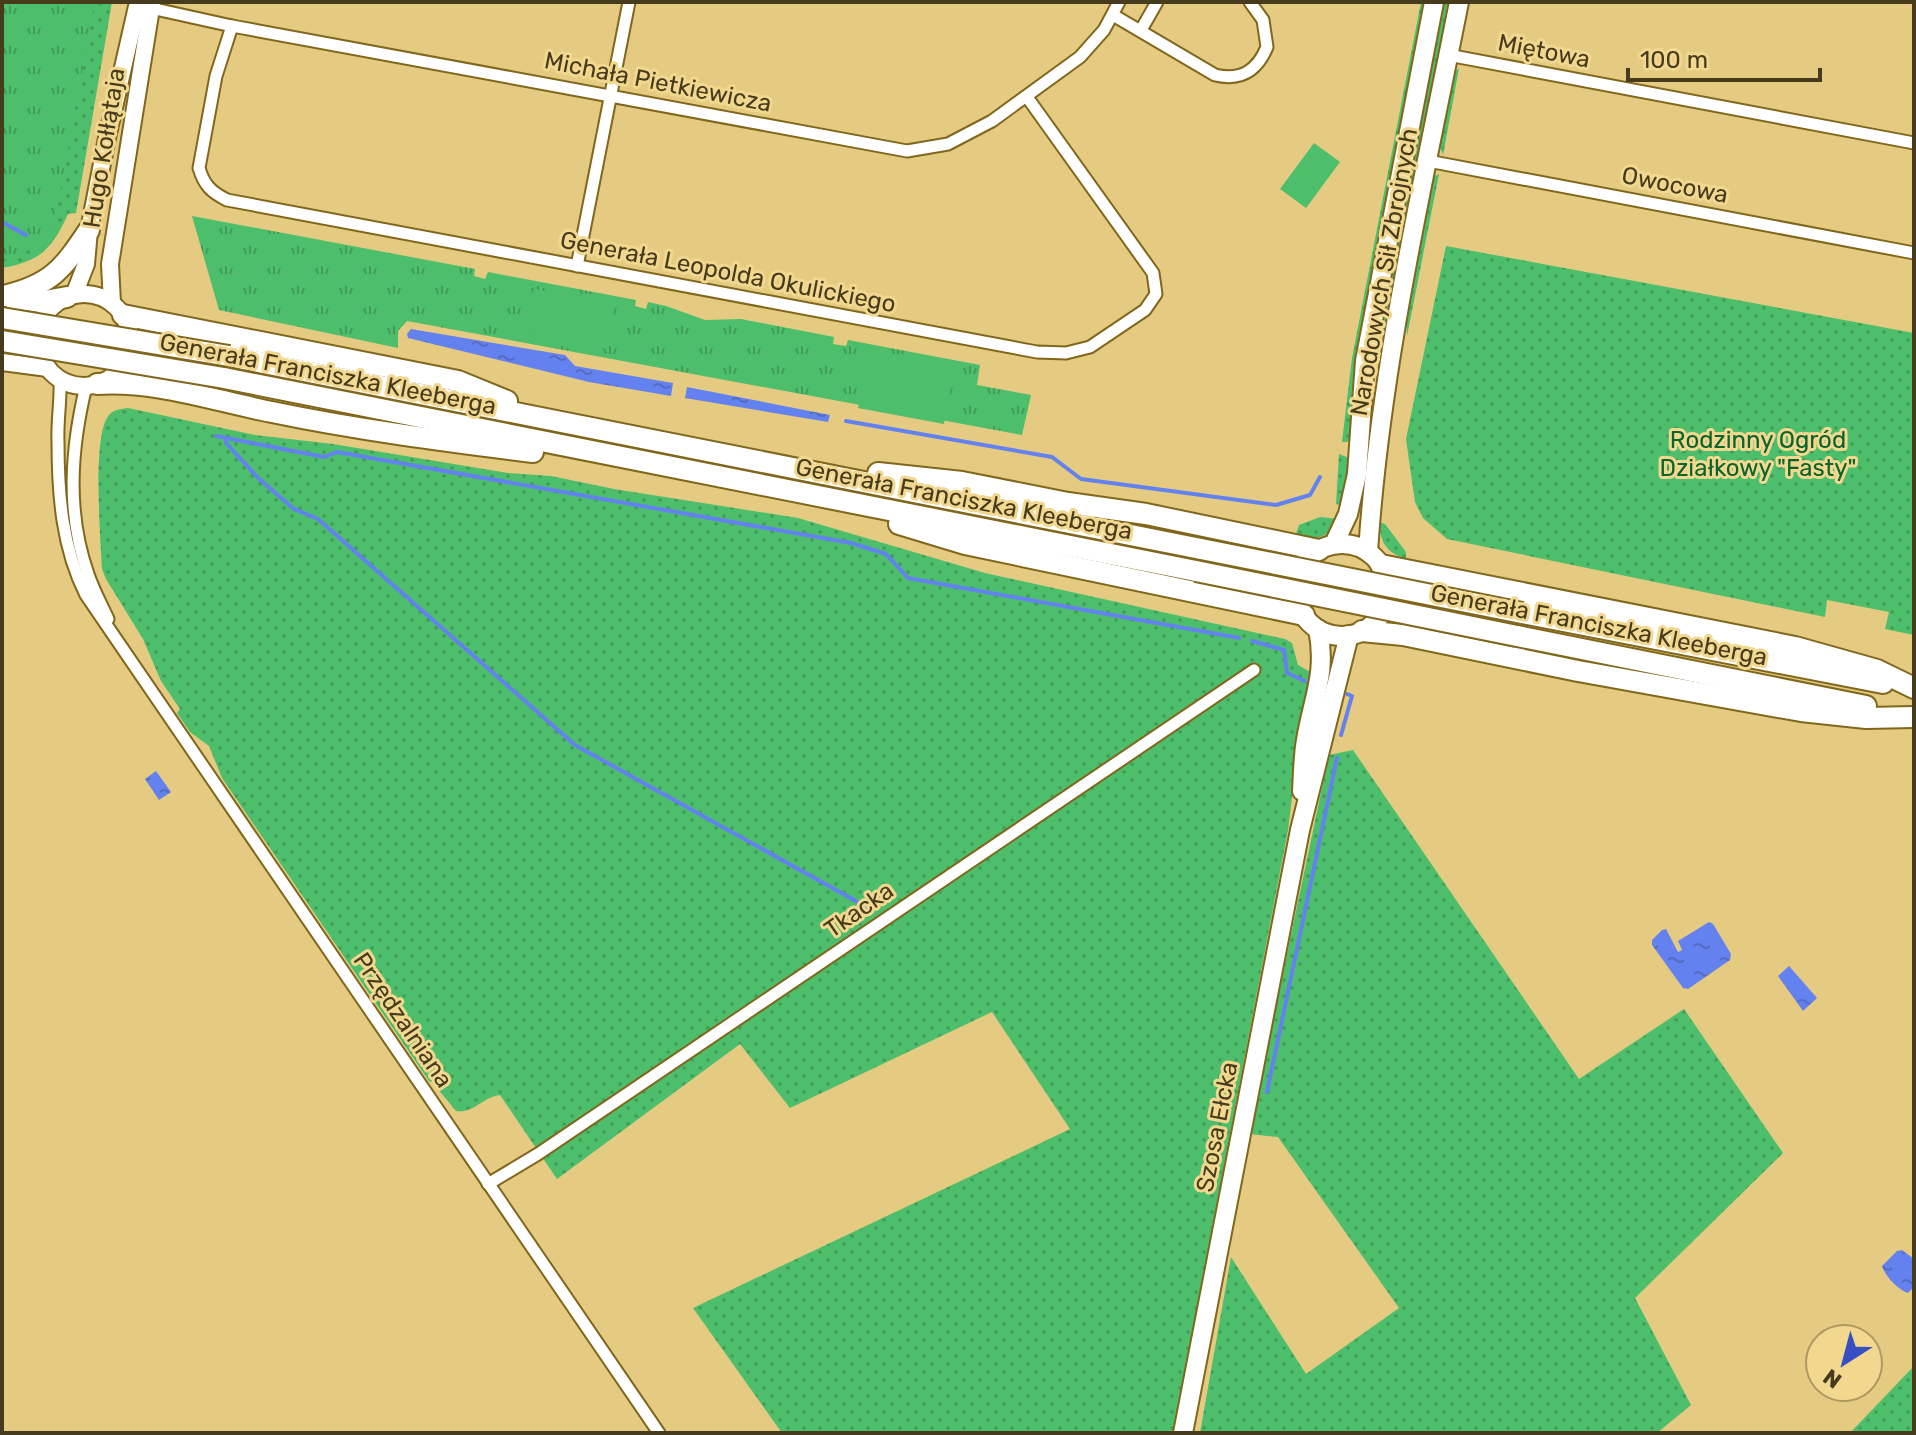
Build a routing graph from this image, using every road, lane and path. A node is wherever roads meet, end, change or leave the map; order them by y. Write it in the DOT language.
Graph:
graph roads {
  1 [pos="629,2"];
  2 [pos="1119,2"];
  3 [pos="1157,2"];
  4 [pos="1250,2"];
  5 [pos="1434,2"];
  6 [pos="1459,2"];
  7 [pos="145,5"];
  8 [pos="1113,15"];
  9 [pos="232,26"];
  10 [pos="1141,30"];
  11 [pos="1448,55"];
  12 [pos="610,95"];
  13 [pos="1027,97"];
  14 [pos="1914,143"];
  15 [pos="1428,161"];
  16 [pos="89,230"];
  17 [pos="1914,253"];
  18 [pos="577,266"];
  19 [pos="3,296"];
  20 [pos="70,296"];
  21 [pos="117,309"];
  22 [pos="2,318"];
  23 [pos="1369,338"];
  24 [pos="2,341"];
  25 [pos="1393,341"];
  26 [pos="2,362"];
  27 [pos="54,374"];
  28 [pos="91,385"];
  29 [pos="555,420"];
  30 [pos="640,461"];
  31 [pos="798,469"];
  32 [pos="823,498"];
  33 [pos="1327,547"];
  34 [pos="1375,558"];
  35 [pos="1311,622"];
  36 [pos="112,630"];
  37 [pos="1356,633"];
  38 [pos="1254,670"];
  39 [pos="1914,688"];
  40 [pos="1914,717"];
  41 [pos="1309,725"];
  42 [pos="1321,745"];
  43 [pos="1300,830"];
  44 [pos="488,1184"];
  45 [pos="659,1433"];
  46 [pos="1183,1433"];
  1 -- 12 [label="street"];
  2 -- 8 [label="street, Michała Pietkiewicza"];
  3 -- 10 [label="street"];
  4 -- 10 [label="street"];
  5 -- 23 [label="main road, Narodowych Sił Zbrojnych"];
  6 -- 11 [label="main road, Narodowych Sił Zbrojnych"];
  7 -- 9 [label="street, Michała Pietkiewicza"];
  7 -- 16 [label="street, Hugo Kołłątaja"];
  7 -- 21 [label="street, Hugo Kołłątaja"];
  8 -- 10 [label="street"];
  8 -- 13 [label="street, Michała Pietkiewicza"];
  9 -- 12 [label="street, Michała Pietkiewicza"];
  9 -- 18 [label="street, Generała Leopolda Okulickiego"];
  11 -- 14 [label="street, Miętowa"];
  11 -- 15 [label="main road, Narodowych Sił Zbrojnych"];
  12 -- 13 [label="street, Michała Pietkiewicza"];
  12 -- 18 [label="street"];
  13 -- 18 [label="street, Generała Leopolda Okulickiego"];
  15 -- 17 [label="street, Owocowa"];
  15 -- 25 [label="main road, Narodowych Sił Zbrojnych"];
  16 -- 19 [label="highway"];
  16 -- 20 [label="street, Hugo Kołłątaja"];
  19 -- 20 [label="highway"];
  20 -- 21 [label="street"];
  20 -- 27 [label="street"];
  21 -- 28 [label="street"];
  21 -- 29 [label="highway"];
  22 -- 29 [label="highway, Generała Franciszka Kleeberga, bridge"];
  23 -- 25 [label="main road"];
  23 -- 33 [label="main road, Narodowych Sił Zbrojnych"];
  24 -- 30 [label="highway, Generała Franciszka Kleeberga, bridge"];
  25 -- 34 [label="main road, Narodowych Sił Zbrojnych"];
  26 -- 27 [label="street"];
  27 -- 28 [label="street"];
  27 -- 36 [label="street, Przędzalniana"];
  28 -- 30 [label="highway"];
  28 -- 36 [label="street, Przędzalniana"];
  29 -- 31 [label="highway, Generała Franciszka Kleeberga"];
  30 -- 32 [label="highway, Generała Franciszka Kleeberga"];
  31 -- 33 [label="highway"];
  31 -- 39 [label="highway, Generała Franciszka Kleeberga, bridge"];
  32 -- 35 [label="highway"];
  32 -- 40 [label="highway, Generała Franciszka Kleeberga, bridge"];
  33 -- 34 [label="main road"];
  33 -- 35 [label="main road"];
  34 -- 37 [label="main road"];
  34 -- 39 [label="highway"];
  35 -- 37 [label="main road"];
  35 -- 41 [label="main road, Szosa Ełcka"];
  36 -- 44 [label="street, Przędzalniana"];
  37 -- 40 [label="highway"];
  37 -- 42 [label="main road, Szosa Ełcka"];
  38 -- 44 [label="street, Tkacka"];
  41 -- 42 [label="main road"];
  41 -- 43 [label="main road, Szosa Ełcka"];
  42 -- 43 [label="main road, Szosa Ełcka"];
  43 -- 46 [label="main road, Szosa Ełcka"];
  44 -- 45 [label="street, Przędzalniana"];
}
